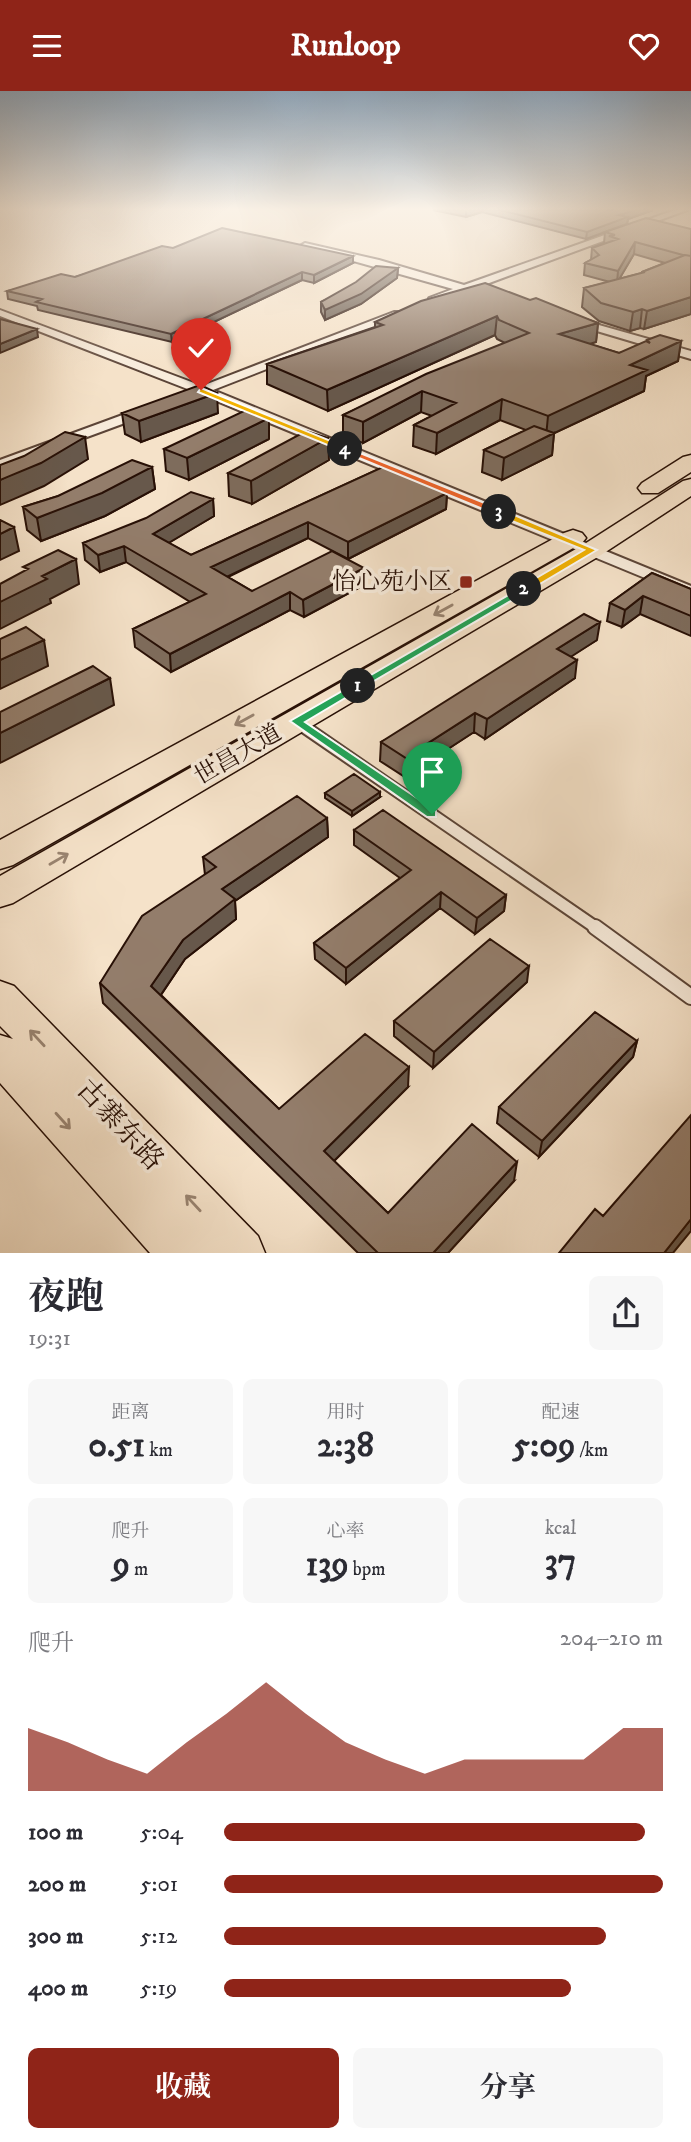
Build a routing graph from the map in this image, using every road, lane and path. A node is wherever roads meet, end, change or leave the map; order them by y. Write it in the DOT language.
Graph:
graph roads {
  1 [pos="383,264"];
  2 [pos="530,264"];
  3 [pos="464,288"];
  4 [pos="491,296"];
  5 [pos="2,313"];
  6 [pos="558,316"];
  7 [pos="691,355"];
  8 [pos="201,390"];
  9 [pos="691,462"];
  10 [pos="0,465"];
  11 [pos="691,486"];
  12 [pos="580,545"];
  13 [pos="691,592"];
  14 [pos="296,721"];
  15 [pos="0,856"];
  16 [pos="0,893"];
  17 [pos="0,997"];
  18 [pos="691,997"];
  19 [pos="0,1053"];
  20 [pos="183,1253"];
  21 [pos="240,1253"];
  1 -- 3 [label="street"];
  2 -- 3 [label="street"];
  3 -- 4 [label="street"];
  3 -- 8 [label="street"];
  5 -- 8 [label="street"];
  6 -- 7 [label="street"];
  8 -- 10 [label="street"];
  8 -- 12 [label="street"];
  9 -- 12 [label="main road, 世昌大道"];
  11 -- 12 [label="main road, 世昌大道"];
  12 -- 13 [label="street"];
  12 -- 14 [label="main road, 世昌大道"];
  12 -- 15 [label="main road, 世昌大道, one-way"];
  16 -- 14 [label="main road, 世昌大道, one-way"];
  14 -- 18 [label="lane"];
  21 -- 17 [label="main road, 古寨东路, one-way"];
  19 -- 20 [label="main road, 古寨东路, one-way"];
}
